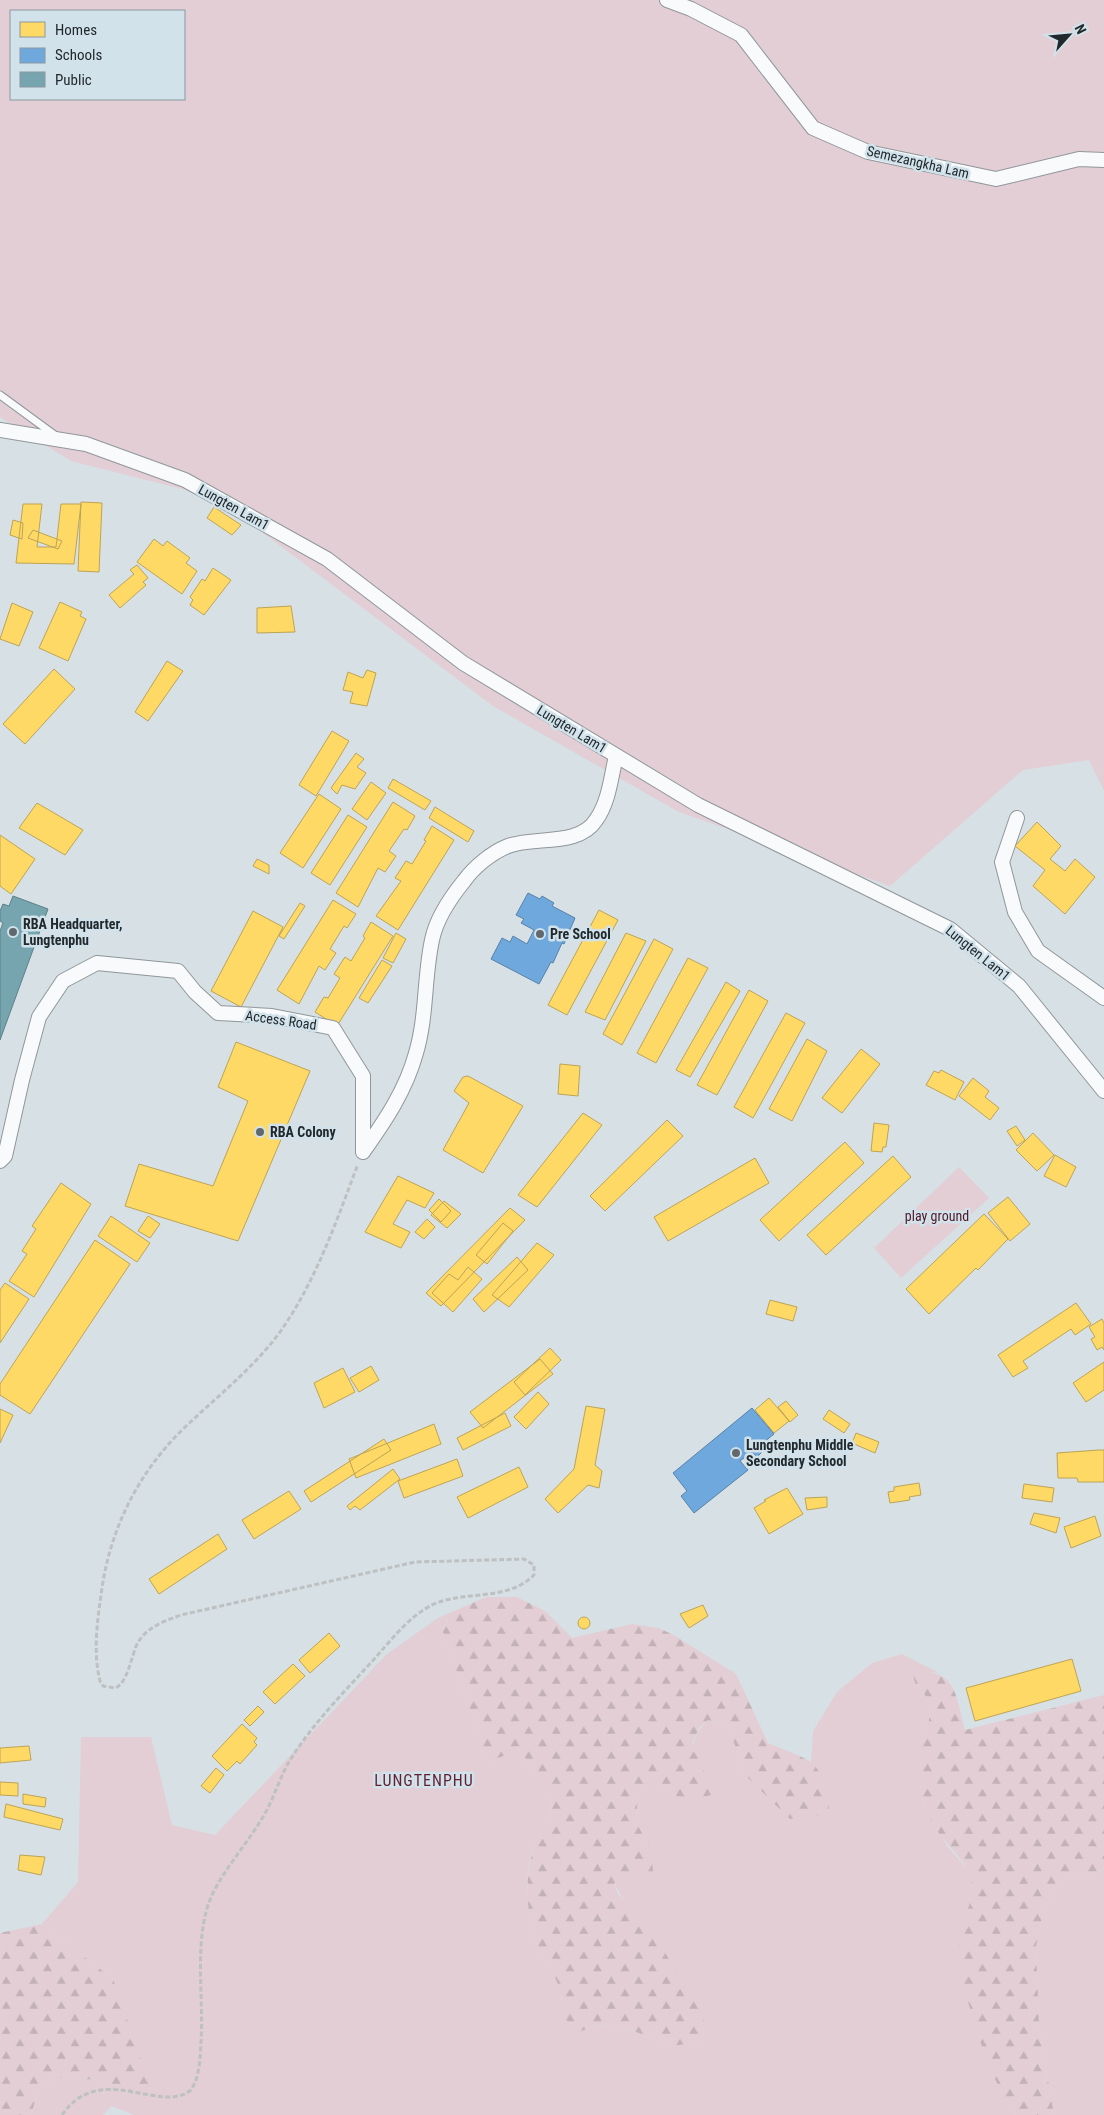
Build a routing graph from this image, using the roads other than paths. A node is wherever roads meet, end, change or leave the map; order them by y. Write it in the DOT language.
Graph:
graph roads {
  1 [pos="667,0"];
  2 [pos="1104,160"];
  3 [pos="0,395"];
  4 [pos="0,430"];
  5 [pos="61,440"];
  6 [pos="616,756"];
  7 [pos="1017,818"];
  8 [pos="1104,998"];
  9 [pos="1104,1091"];
  10 [pos="2,1162"];
  1 -- 2 [label="street, Semezangkha Lam"];
  3 -- 5 [label="lane"];
  4 -- 5 [label="street, Lungten Lam1"];
  5 -- 6 [label="street, Lungten Lam1"];
  6 -- 9 [label="street, Lungten Lam1"];
  6 -- 10 [label="street, Access Road"];
  7 -- 8 [label="street"];
}
